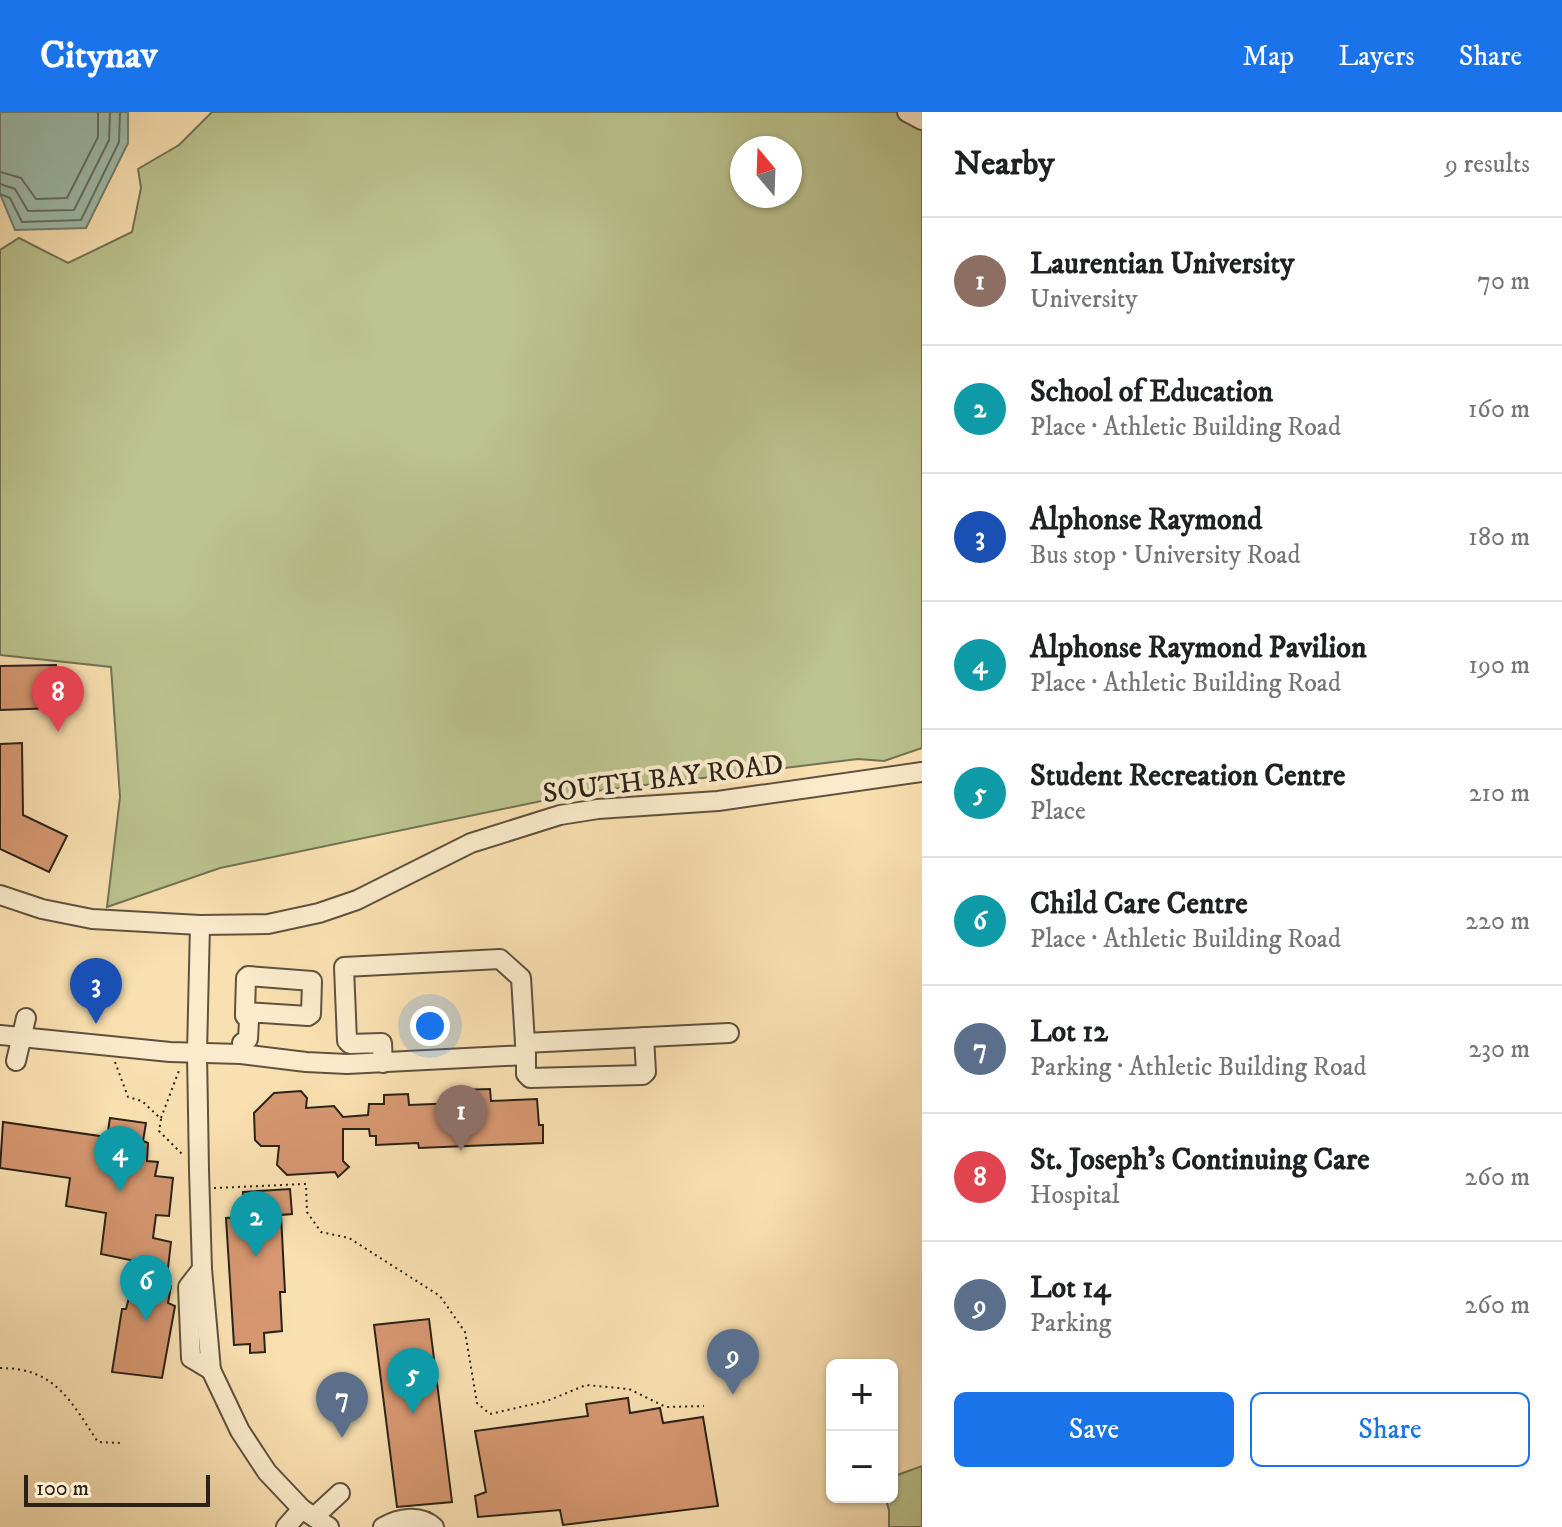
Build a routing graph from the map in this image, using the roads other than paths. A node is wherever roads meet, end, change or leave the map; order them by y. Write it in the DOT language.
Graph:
graph roads {
  1 [pos="907,112"];
  2 [pos="922,120"];
  3 [pos="922,772"];
  4 [pos="0,895"];
  5 [pos="200,925"];
  6 [pos="245,1014"];
  7 [pos="26,1018"];
  8 [pos="729,1033"];
  9 [pos="0,1035"];
  10 [pos="22,1037"];
  11 [pos="644,1037"];
  12 [pos="242,1048"];
  13 [pos="525,1049"];
  14 [pos="190,1052"];
  15 [pos="16,1061"];
  16 [pos="383,1063"];
  17 [pos="340,1493"];
  18 [pos="315,1518"];
  19 [pos="286,1527"];
  20 [pos="383,1527"];
  21 [pos="434,1527"];
  1 -- 2 [label="street"];
  3 -- 5 [label="street, SOUTH BAY ROAD"];
  4 -- 5 [label="street, SOUTH BAY ROAD"];
  5 -- 14 [label="street"];
  6 -- 12 [label="street"];
  7 -- 10 [label="street"];
  8 -- 11 [label="street"];
  9 -- 10 [label="street"];
  10 -- 14 [label="street"];
  10 -- 15 [label="street"];
  11 -- 13 [label="street"];
  11 -- 13 [label="street"];
  12 -- 14 [label="street"];
  12 -- 16 [label="street"];
  13 -- 16 [label="street"];
  13 -- 16 [label="street"];
  14 -- 18 [label="street"];
  17 -- 18 [label="street"];
  18 -- 19 [label="street"];
  20 -- 21 [label="street"];
}
